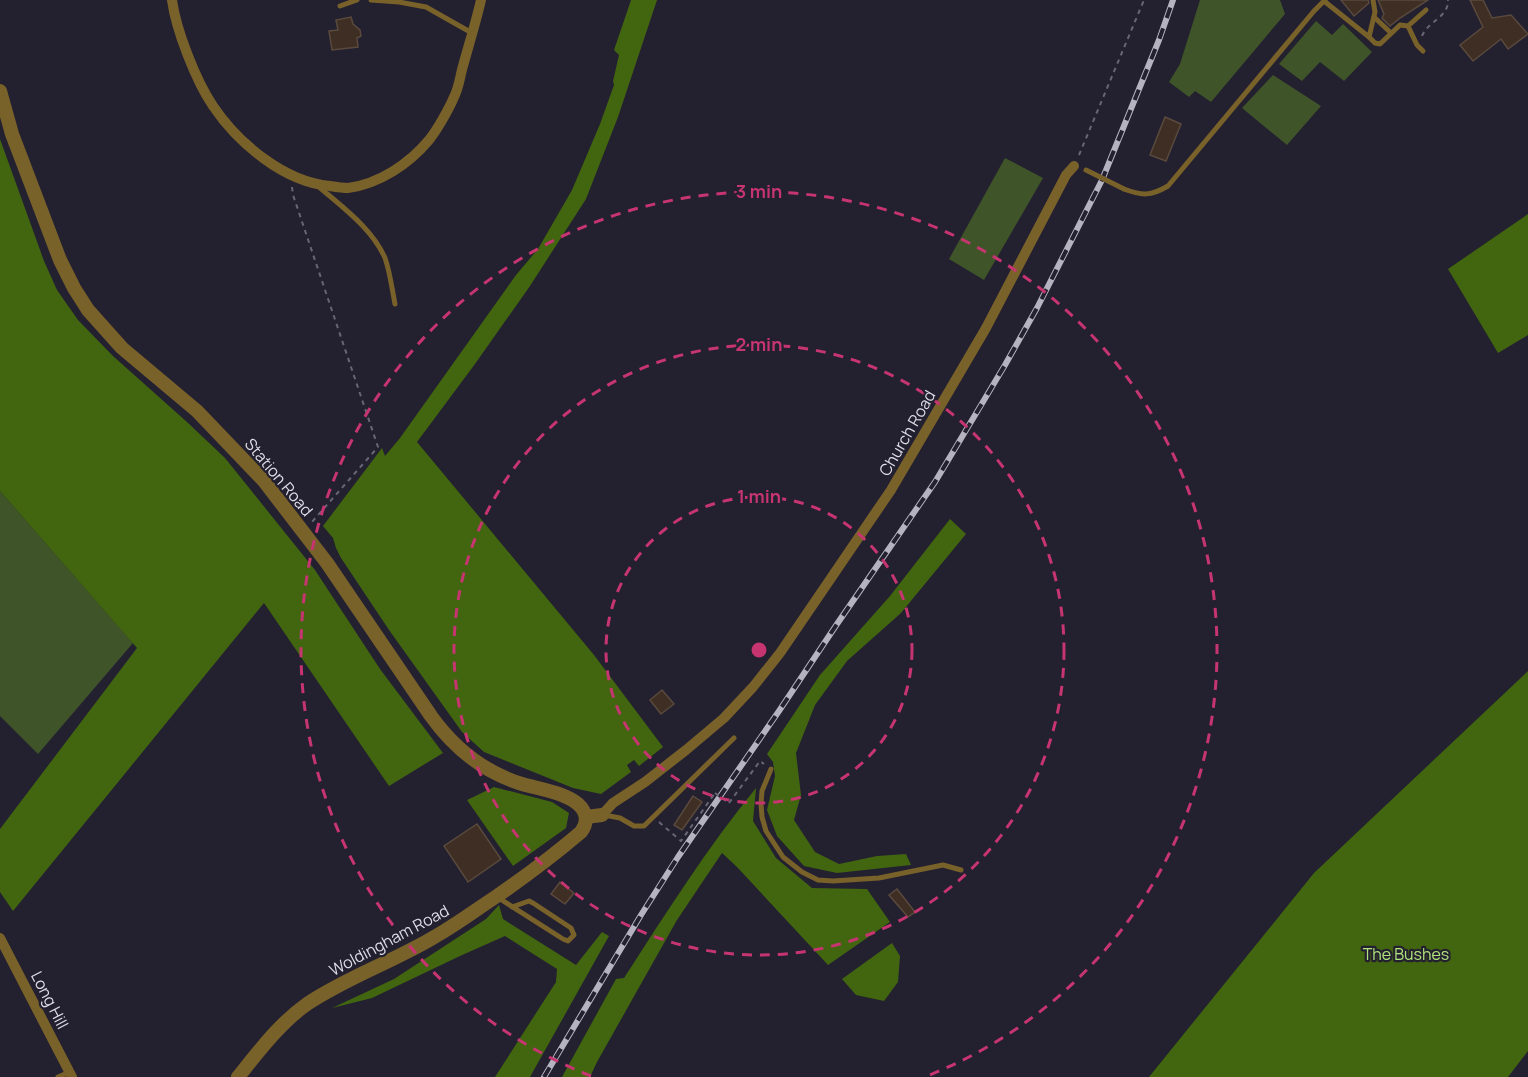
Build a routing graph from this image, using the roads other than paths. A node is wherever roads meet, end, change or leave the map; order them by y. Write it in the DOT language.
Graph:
graph roads {
  1 [pos="172,0"];
  2 [pos="357,0"];
  3 [pos="371,0"];
  4 [pos="480,0"];
  5 [pos="1374,0"];
  6 [pos="1325,1"];
  7 [pos="340,6"];
  8 [pos="1426,10"];
  9 [pos="1374,17"];
  10 [pos="1408,26"];
  11 [pos="472,33"];
  12 [pos="1391,33"];
  13 [pos="1369,37"];
  14 [pos="1423,51"];
  15 [pos="0,91"];
  16 [pos="1074,166"];
  17 [pos="316,185"];
  18 [pos="395,304"];
  19 [pos="734,738"];
  20 [pos="771,769"];
  21 [pos="602,815"];
  22 [pos="585,817"];
  23 [pos="960,870"];
  24 [pos="496,896"];
  25 [pos="512,907"];
  26 [pos="0,938"];
  27 [pos="71,1074"];
  28 [pos="58,1077"];
  29 [pos="238,1077"];
  1 -- 17 [label="street"];
  2 -- 7 [label="lane"];
  3 -- 11 [label="lane"];
  4 -- 11 [label="street"];
  5 -- 9 [label="lane"];
  6 -- 13 [label="lane"];
  6 -- 16 [label="lane, bridge"];
  8 -- 10 [label="lane"];
  9 -- 12 [label="lane"];
  9 -- 13 [label="lane"];
  10 -- 12 [label="lane"];
  10 -- 14 [label="lane"];
  11 -- 17 [label="street"];
  12 -- 13 [label="lane"];
  15 -- 22 [label="street, Station Road"];
  16 -- 21 [label="street, Church Road"];
  17 -- 18 [label="lane"];
  19 -- 21 [label="lane"];
  20 -- 23 [label="lane"];
  21 -- 22 [label="street"];
  22 -- 24 [label="street, Woldingham Road"];
  24 -- 25 [label="lane"];
  24 -- 29 [label="street, Woldingham Road"];
  25 -- 25 [label="lane"];
  26 -- 27 [label="street, Long Hill"];
  27 -- 28 [label="lane"];
}
